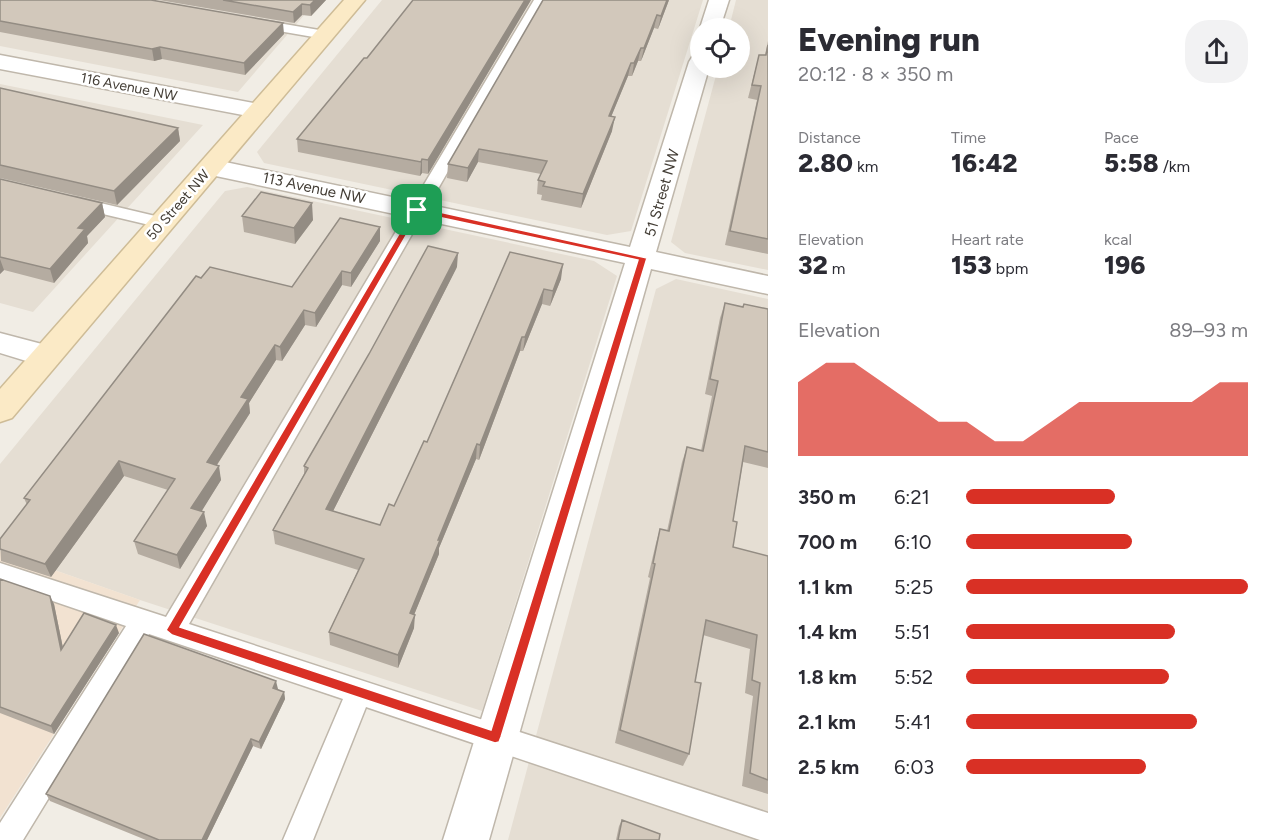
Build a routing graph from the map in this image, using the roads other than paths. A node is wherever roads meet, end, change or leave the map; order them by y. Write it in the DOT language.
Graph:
graph roads {
  1 [pos="355,0"];
  2 [pos="540,0"];
  3 [pos="719,0"];
  4 [pos="713,18"];
  5 [pos="247,21"];
  6 [pos="325,35"];
  7 [pos="0,62"];
  8 [pos="695,78"];
  9 [pos="259,111"];
  10 [pos="211,167"];
  11 [pos="58,198"];
  12 [pos="417,210"];
  13 [pos="162,223"];
  14 [pos="642,258"];
  15 [pos="768,285"];
  16 [pos="0,343"];
  17 [pos="46,356"];
  18 [pos="0,410"];
  19 [pos="0,573"];
  20 [pos="144,620"];
  21 [pos="172,630"];
  22 [pos="359,692"];
  23 [pos="495,737"];
  24 [pos="768,828"];
  25 [pos="6,840"];
  26 [pos="298,840"];
  27 [pos="466,840"];
  1 -- 6 [label="main road, 50 Street NW"];
  2 -- 12 [label="lane"];
  3 -- 4 [label="street"];
  5 -- 6 [label="lane"];
  6 -- 9 [label="main road, 50 Street NW"];
  7 -- 9 [label="street, 116 Avenue NW"];
  8 -- 14 [label="street, 51 Street NW"];
  9 -- 10 [label="main road, 50 Street NW"];
  10 -- 12 [label="street, 113 Avenue NW"];
  10 -- 13 [label="main road, 50 Street NW"];
  11 -- 13 [label="lane"];
  12 -- 14 [label="street, 113 Avenue NW"];
  12 -- 21 [label="lane"];
  13 -- 17 [label="main road, 50 Street NW"];
  14 -- 15 [label="street, 113 Avenue NW"];
  14 -- 23 [label="street, 51 Street NW"];
  16 -- 17 [label="street"];
  17 -- 18 [label="main road, 50 Street NW"];
  19 -- 20 [label="lane"];
  20 -- 21 [label="lane"];
  20 -- 25 [label="lane"];
  21 -- 22 [label="lane"];
  22 -- 23 [label="lane"];
  22 -- 26 [label="lane"];
  23 -- 24 [label="lane"];
  23 -- 27 [label="street, 51 Street NW"];
}
